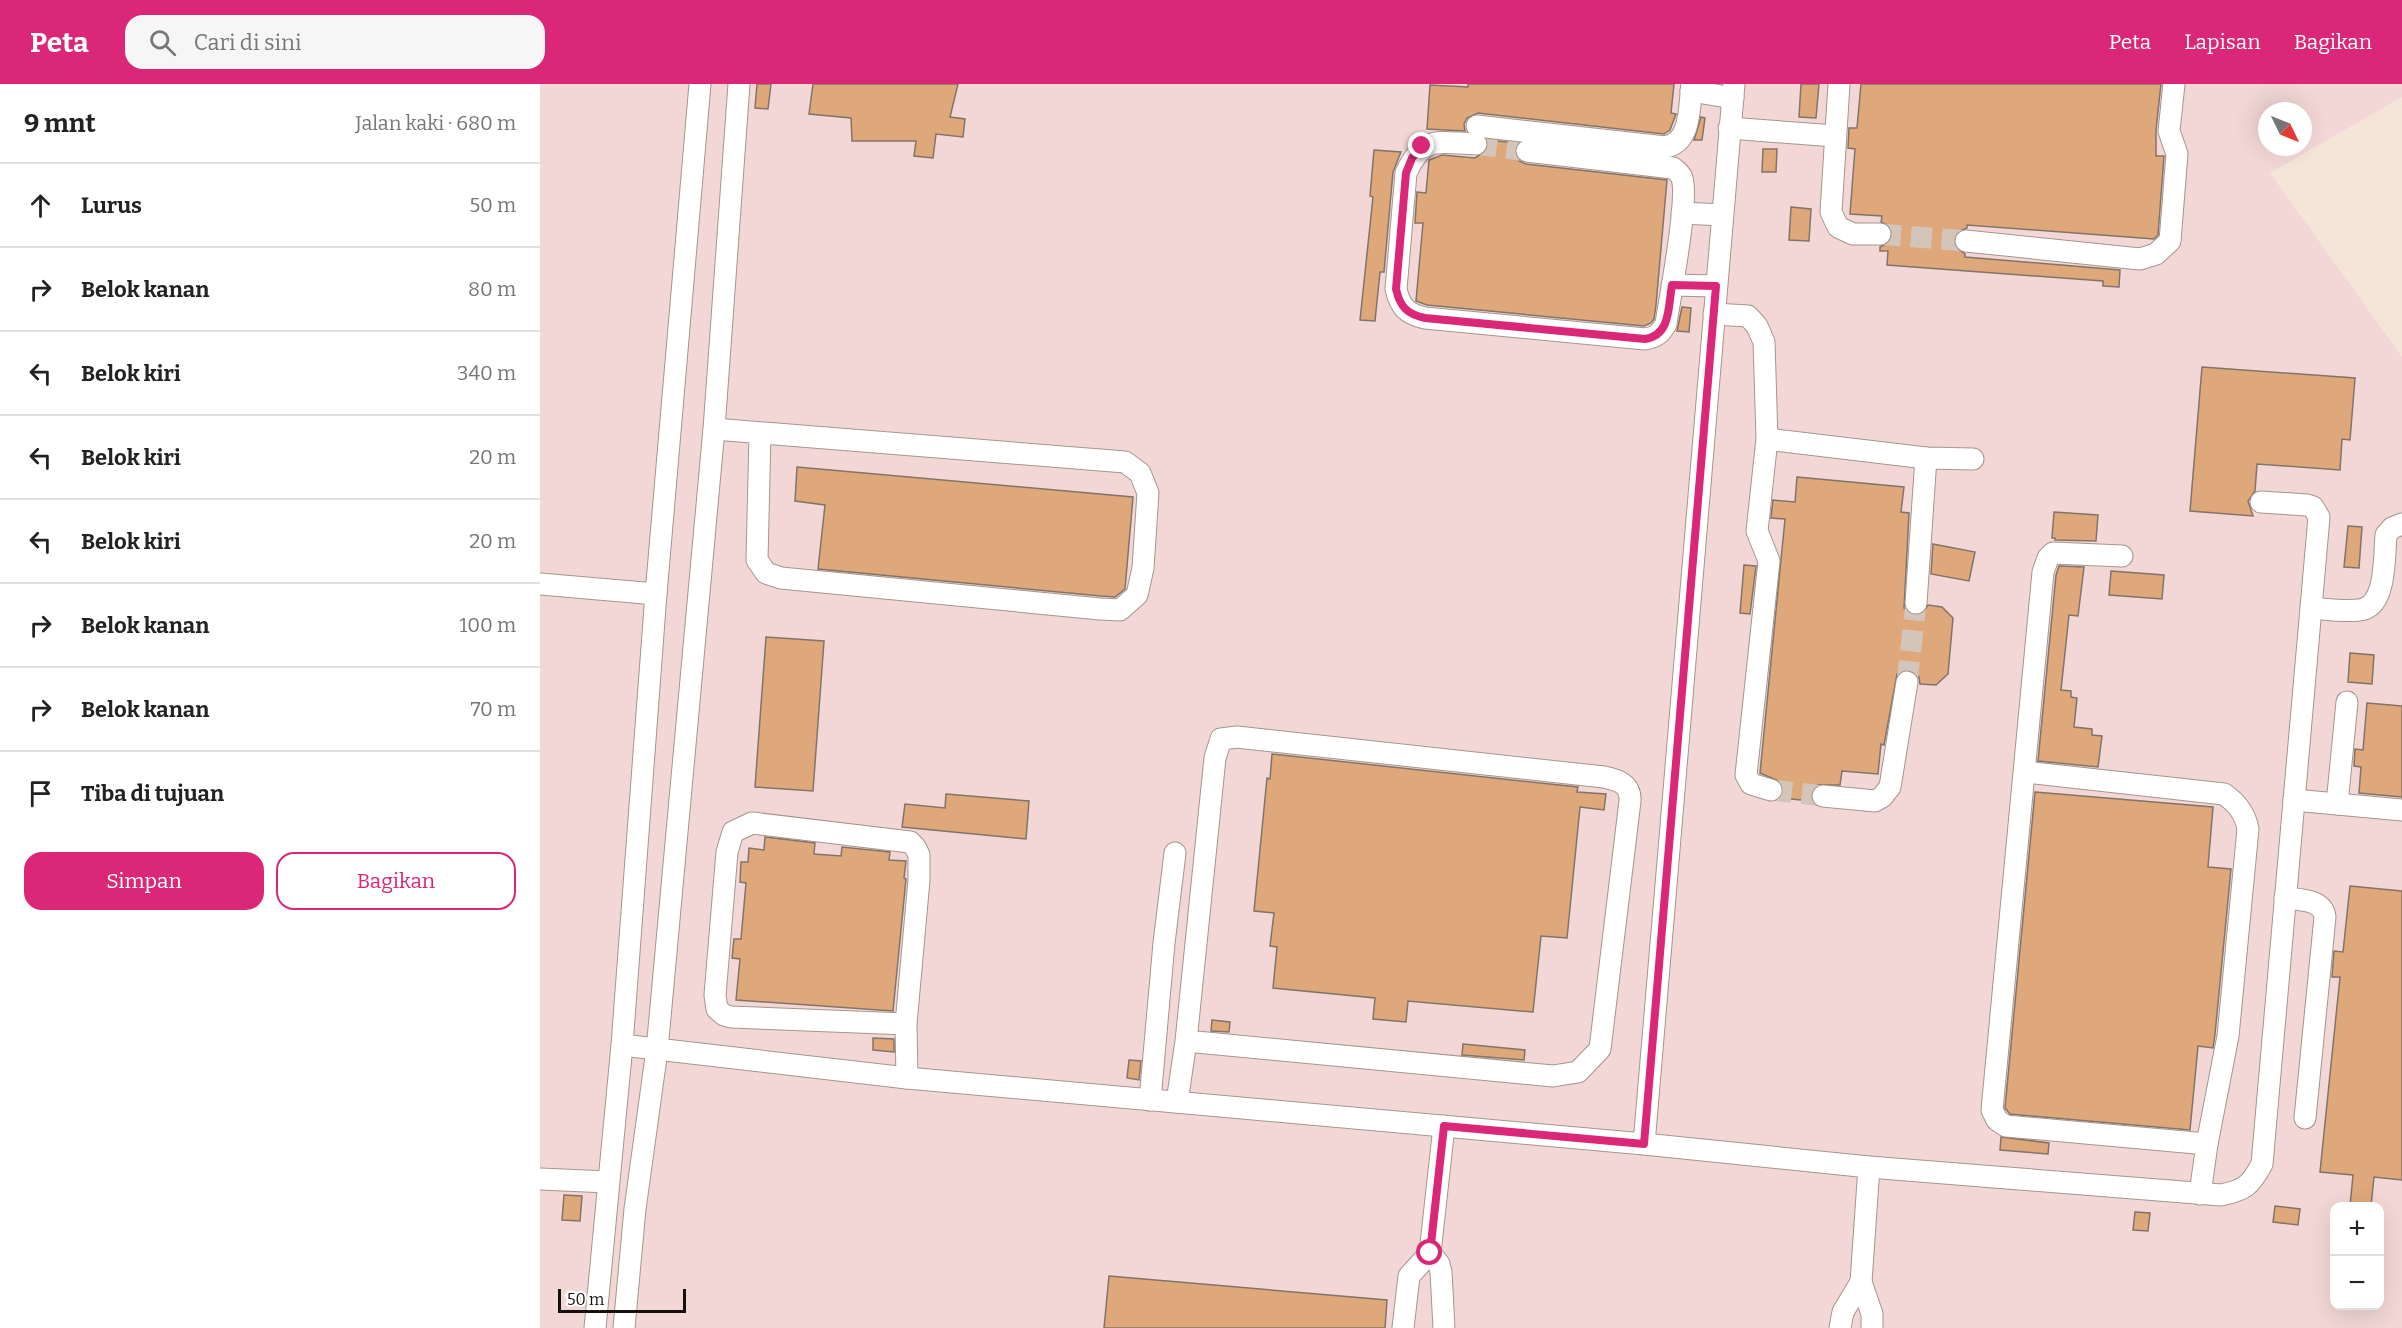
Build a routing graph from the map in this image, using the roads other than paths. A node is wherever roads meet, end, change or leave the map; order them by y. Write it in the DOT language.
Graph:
graph roads {
  1 [pos="700,84"];
  2 [pos="740,84"];
  3 [pos="1839,84"];
  4 [pos="2174,84"];
  5 [pos="1691,88"];
  6 [pos="1733,91"];
  7 [pos="1729,128"];
  8 [pos="1835,136"];
  9 [pos="1527,152"];
  10 [pos="1682,213"];
  11 [pos="1722,215"];
  12 [pos="1880,234"];
  13 [pos="1966,241"];
  14 [pos="1672,285"];
  15 [pos="1716,286"];
  16 [pos="1714,314"];
  17 [pos="714,429"];
  18 [pos="760,433"];
  19 [pos="1767,439"];
  20 [pos="1926,458"];
  21 [pos="1973,459"];
  22 [pos="2261,502"];
  23 [pos="2402,524"];
  24 [pos="2122,556"];
  25 [pos="540,584"];
  26 [pos="656,594"];
  27 [pos="1916,603"];
  28 [pos="2311,608"];
  29 [pos="1907,682"];
  30 [pos="2347,702"];
  31 [pos="2025,772"];
  32 [pos="1771,790"];
  33 [pos="1823,796"];
  34 [pos="2294,800"];
  35 [pos="2337,804"];
  36 [pos="2402,810"];
  37 [pos="1175,853"];
  38 [pos="2285,898"];
  39 [pos="906,1024"];
  40 [pos="1186,1041"];
  41 [pos="622,1045"];
  42 [pos="657,1050"];
  43 [pos="907,1078"];
  44 [pos="1150,1100"];
  45 [pos="1177,1102"];
  46 [pos="2305,1118"];
  47 [pos="1444,1126"];
  48 [pos="1644,1144"];
  49 [pos="2207,1144"];
  50 [pos="1869,1167"];
  51 [pos="540,1179"];
  52 [pos="608,1182"];
  53 [pos="2200,1194"];
  54 [pos="1430,1253"];
  55 [pos="1861,1282"];
  56 [pos="596,1328"];
  57 [pos="624,1328"];
  58 [pos="1402,1328"];
  59 [pos="1444,1328"];
  60 [pos="1840,1328"];
  61 [pos="1872,1328"];
  1 -- 26 [label="street"];
  2 -- 17 [label="street"];
  3 -- 8 [label="street"];
  4 -- 13 [label="street"];
  5 -- 6 [label="street"];
  5 -- 14 [label="street"];
  6 -- 7 [label="street"];
  7 -- 8 [label="street"];
  7 -- 11 [label="street"];
  8 -- 12 [label="street"];
  9 -- 10 [label="street"];
  10 -- 11 [label="street"];
  10 -- 14 [label="street"];
  11 -- 15 [label="street"];
  14 -- 15 [label="street"];
  15 -- 16 [label="street"];
  16 -- 19 [label="street"];
  16 -- 48 [label="street"];
  17 -- 18 [label="street"];
  17 -- 42 [label="street"];
  18 -- 18 [label="street"];
  19 -- 20 [label="street"];
  19 -- 32 [label="street"];
  20 -- 21 [label="street"];
  20 -- 27 [label="street"];
  22 -- 28 [label="street"];
  23 -- 28 [label="street"];
  24 -- 31 [label="street"];
  25 -- 26 [label="street"];
  26 -- 41 [label="street"];
  28 -- 34 [label="street"];
  29 -- 33 [label="street"];
  30 -- 35 [label="street"];
  31 -- 49 [label="street"];
  31 -- 49 [label="street"];
  34 -- 35 [label="street"];
  34 -- 38 [label="street"];
  35 -- 36 [label="street"];
  37 -- 44 [label="street"];
  38 -- 46 [label="street"];
  38 -- 53 [label="street"];
  39 -- 39 [label="street"];
  39 -- 43 [label="street"];
  40 -- 40 [label="street"];
  40 -- 45 [label="street"];
  41 -- 42 [label="street"];
  41 -- 52 [label="street"];
  42 -- 43 [label="street"];
  42 -- 57 [label="street"];
  43 -- 44 [label="street"];
  44 -- 45 [label="street"];
  45 -- 47 [label="street"];
  47 -- 48 [label="street"];
  47 -- 54 [label="street"];
  48 -- 50 [label="street"];
  49 -- 53 [label="street"];
  50 -- 53 [label="street"];
  50 -- 55 [label="street"];
  51 -- 52 [label="street"];
  52 -- 56 [label="street"];
  54 -- 58 [label="street"];
  54 -- 59 [label="street"];
  55 -- 60 [label="street"];
  55 -- 61 [label="street"];
}
